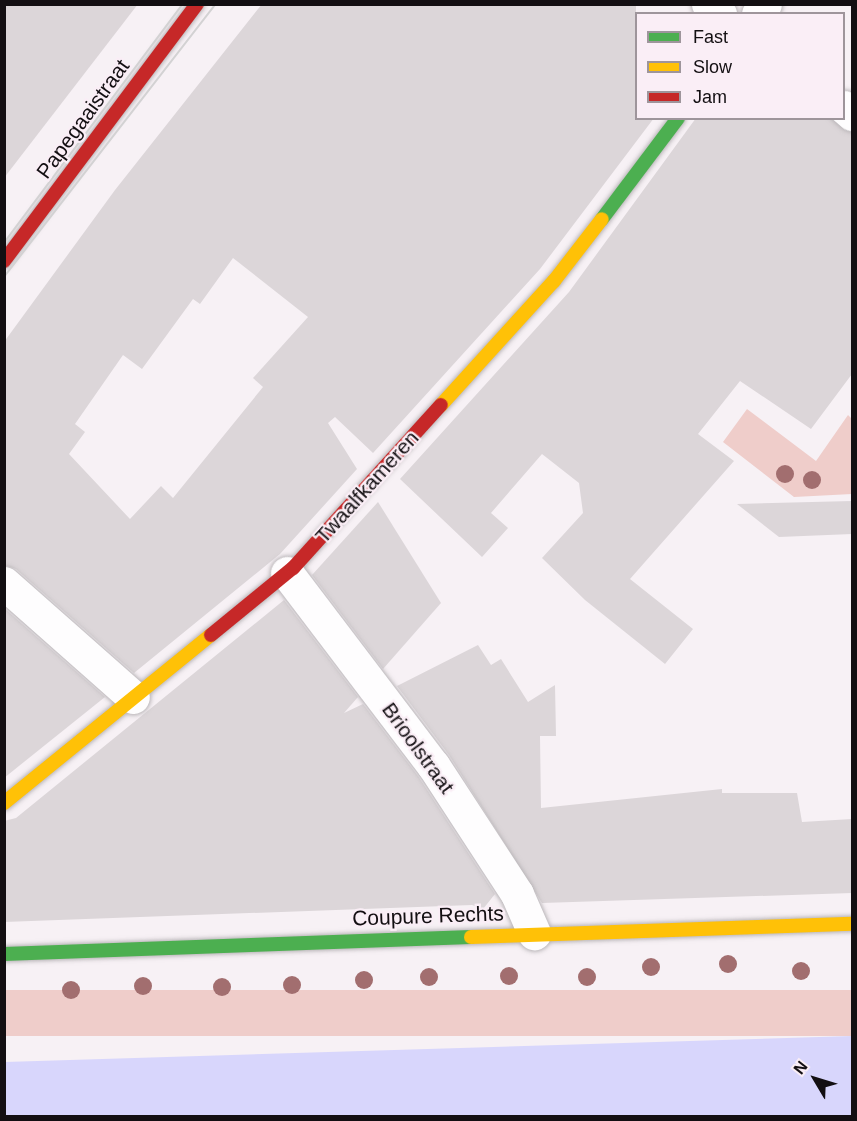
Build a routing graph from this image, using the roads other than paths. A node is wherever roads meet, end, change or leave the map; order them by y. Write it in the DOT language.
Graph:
graph roads {
  1 [pos="197,4"];
  2 [pos="676,120"];
  3 [pos="4,261"];
  4 [pos="286,573"];
  5 [pos="4,583"];
  6 [pos="133,697"];
  7 [pos="4,803"];
  8 [pos="852,924"];
  9 [pos="534,933"];
  10 [pos="4,954"];
  1 -- 3 [label="street, Papegaaistraat"];
  2 -- 4 [label="street, Twaalfkameren"];
  4 -- 6 [label="street, Twaalfkameren"];
  4 -- 9 [label="street, Brioolstraat"];
  5 -- 6 [label="street"];
  6 -- 7 [label="street, Twaalfkameren"];
  8 -- 9 [label="street, Coupure Rechts"];
  9 -- 10 [label="street, Coupure Rechts"];
}
